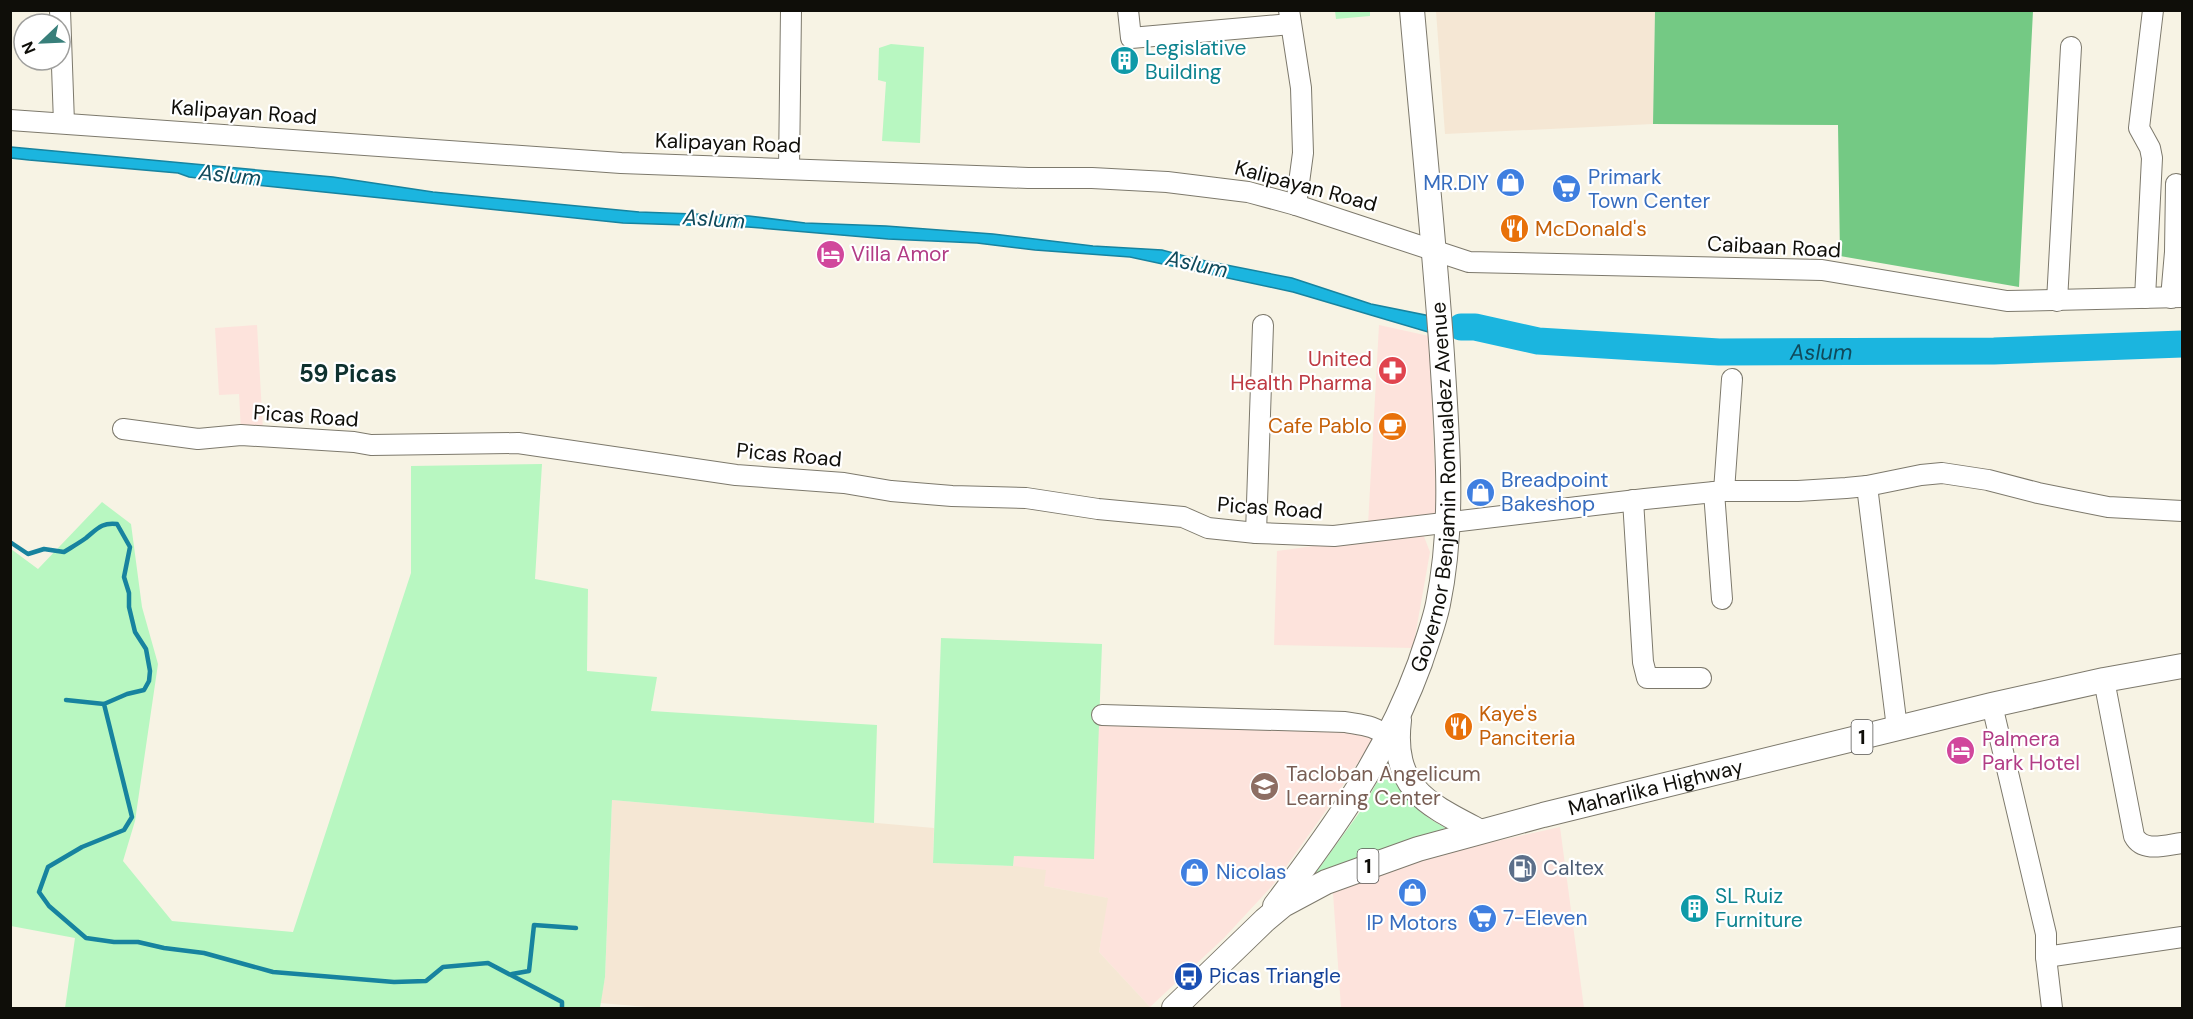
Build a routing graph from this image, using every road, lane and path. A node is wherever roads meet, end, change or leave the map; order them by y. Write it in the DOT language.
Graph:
graph roads {
  1 [pos="60,10"];
  2 [pos="791,10"];
  3 [pos="1128,10"];
  4 [pos="1412,10"];
  5 [pos="2153,10"];
  6 [pos="1290,17"];
  7 [pos="2071,47"];
  8 [pos="10,120"];
  9 [pos="64,123"];
  10 [pos="789,169"];
  11 [pos="2176,184"];
  12 [pos="1296,205"];
  13 [pos="1435,250"];
  14 [pos="2177,297"];
  15 [pos="2145,298"];
  16 [pos="2057,301"];
  17 [pos="1263,325"];
  18 [pos="1732,379"];
  19 [pos="123,429"];
  20 [pos="1867,486"];
  21 [pos="1719,491"];
  22 [pos="1633,500"];
  23 [pos="2182,511"];
  24 [pos="1449,522"];
  25 [pos="1256,533"];
  26 [pos="1722,599"];
  27 [pos="2182,666"];
  28 [pos="1701,678"];
  29 [pos="2104,680"];
  30 [pos="1992,705"];
  31 [pos="1102,715"];
  32 [pos="1400,715"];
  33 [pos="1897,728"];
  34 [pos="1388,738"];
  35 [pos="1479,831"];
  36 [pos="2182,843"];
  37 [pos="1265,920"];
  38 [pos="2182,937"];
  39 [pos="2046,957"];
  40 [pos="1174,1008"];
  41 [pos="2052,1008"];
  1 -- 9 [label="street"];
  2 -- 10 [label="street"];
  3 -- 6 [label="street"];
  4 -- 13 [label="main road, Governor Benjamin Romualdez Avenue"];
  5 -- 15 [label="street"];
  6 -- 12 [label="street"];
  7 -- 16 [label="street"];
  8 -- 9 [label="street, Kalipayan Road"];
  9 -- 10 [label="street, Kalipayan Road"];
  10 -- 12 [label="street, Kalipayan Road"];
  11 -- 14 [label="street"];
  12 -- 13 [label="street, Kalipayan Road"];
  13 -- 16 [label="street, Caibaan Road"];
  13 -- 24 [label="main road, Governor Benjamin Romualdez Avenue"];
  14 -- 15 [label="street, Caibaan Road"];
  15 -- 16 [label="street, Caibaan Road"];
  17 -- 25 [label="street"];
  18 -- 21 [label="street"];
  19 -- 25 [label="street, Picas Road"];
  20 -- 21 [label="street, Picas Road"];
  20 -- 23 [label="street, Picas Road"];
  20 -- 33 [label="street"];
  21 -- 22 [label="street, Picas Road"];
  21 -- 26 [label="street"];
  22 -- 24 [label="street, Picas Road"];
  22 -- 28 [label="street"];
  24 -- 25 [label="street, Picas Road"];
  24 -- 32 [label="main road, Governor Benjamin Romualdez Avenue"];
  27 -- 29 [label="main road, Maharlika Highway / 1"];
  29 -- 30 [label="main road, Maharlika Highway / 1"];
  29 -- 36 [label="street"];
  30 -- 33 [label="main road, Maharlika Highway / 1"];
  30 -- 39 [label="street"];
  31 -- 34 [label="street"];
  32 -- 34 [label="main road, Governor Benjamin Romualdez Avenue"];
  32 -- 35 [label="main road"];
  33 -- 35 [label="main road, Maharlika Highway / 1"];
  34 -- 37 [label="main road, Governor Benjamin Romualdez Avenue"];
  35 -- 37 [label="main road, Maharlika Highway / 1"];
  37 -- 40 [label="main road, Maharlika Highway / 1"];
  38 -- 39 [label="street"];
  39 -- 41 [label="street"];
}
